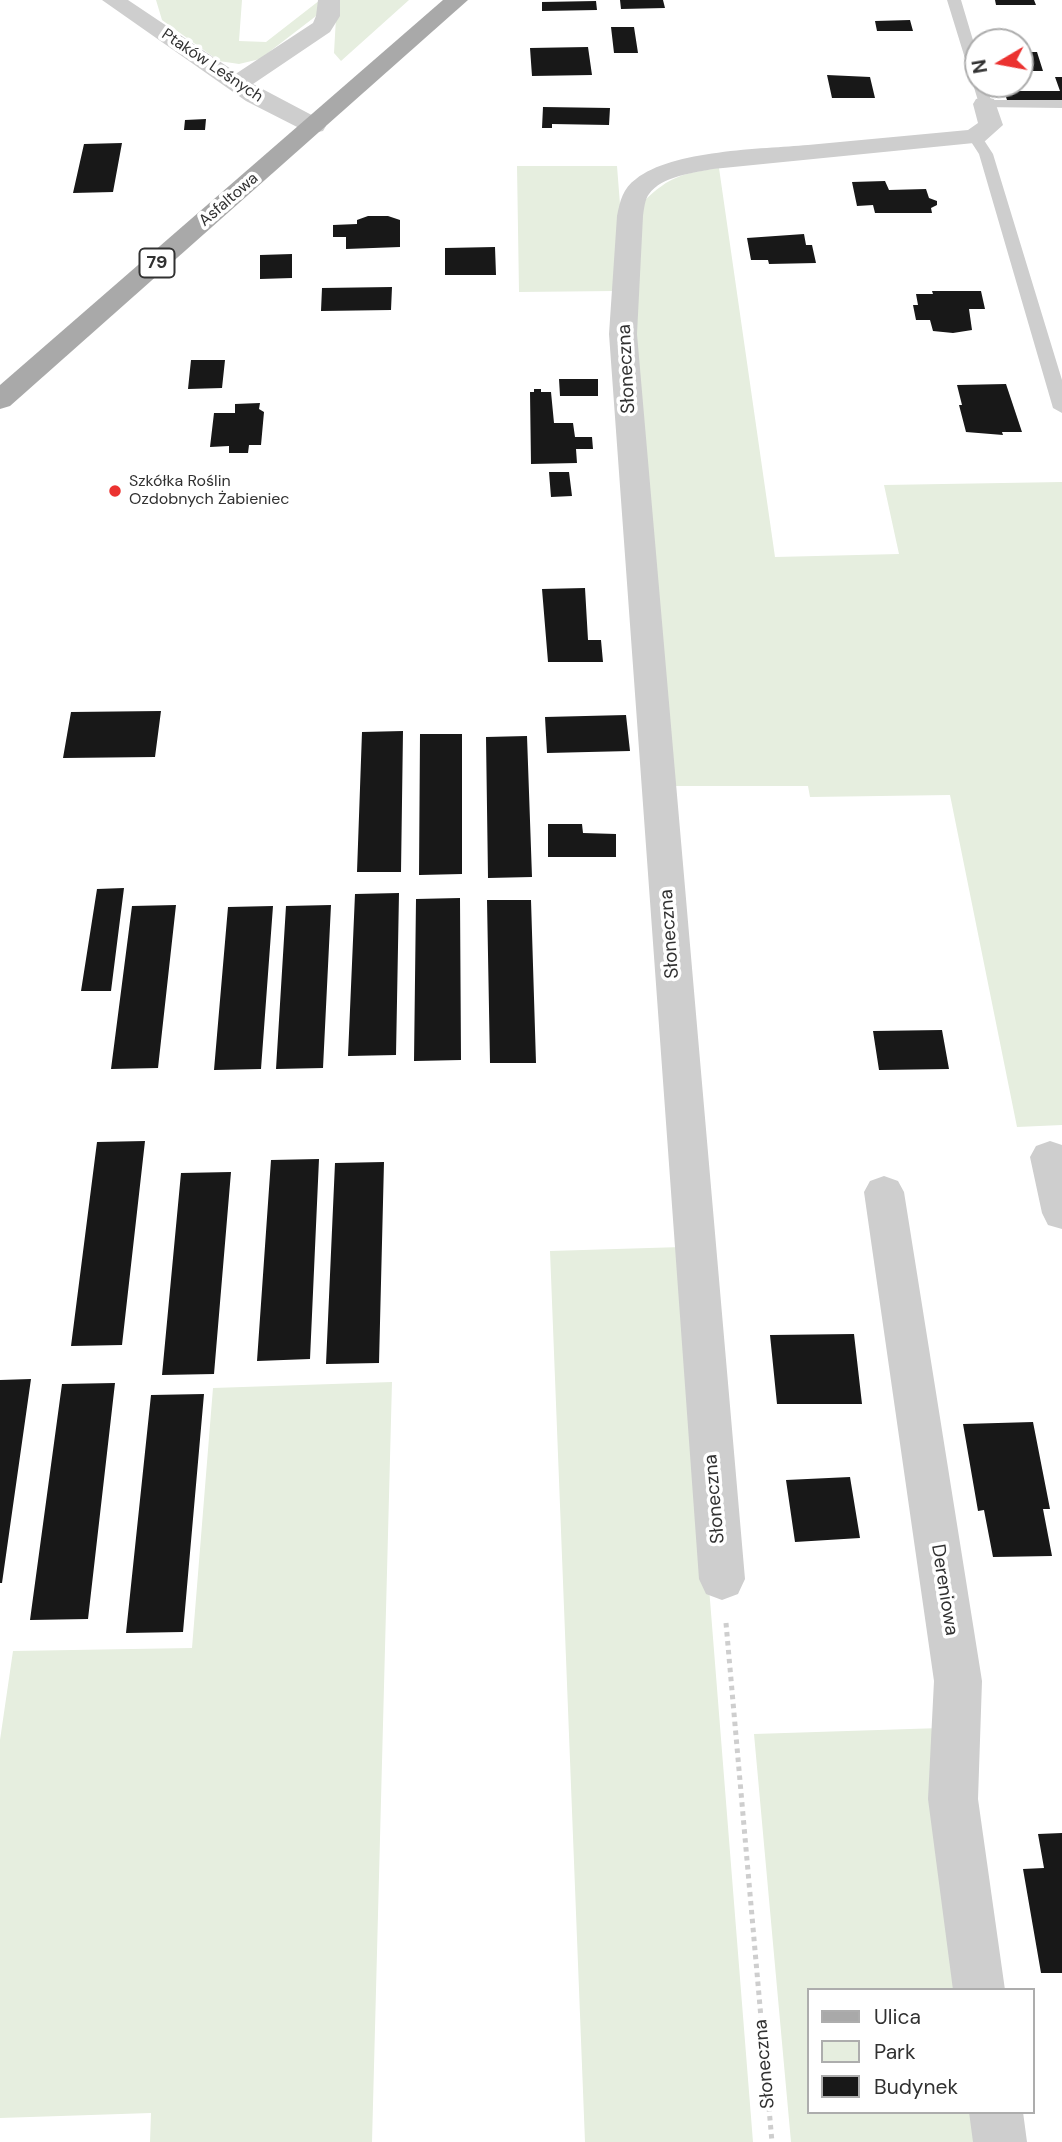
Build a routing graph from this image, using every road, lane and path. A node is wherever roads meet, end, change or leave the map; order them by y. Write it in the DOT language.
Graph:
graph roads {
  1 [pos="329,0"];
  2 [pos="457,0"];
  3 [pos="954,0"];
  4 [pos="120,2"];
  5 [pos="964,35"];
  6 [pos="235,83"];
  7 [pos="983,98"];
  8 [pos="1027,98"];
  9 [pos="1062,104"];
  10 [pos="314,126"];
  11 [pos="975,137"];
  12 [pos="0,400"];
  13 [pos="1062,408"];
  14 [pos="1050,1157"];
  15 [pos="884,1192"];
  16 [pos="1062,1213"];
  17 [pos="722,1579"];
  18 [pos="979,1988"];
  19 [pos="996,2114"];
  20 [pos="772,2142"];
  21 [pos="1000,2142"];
  1 -- 6 [label="street"];
  2 -- 10 [label="main road, Asfaltowa / 79"];
  3 -- 5 [label="lane"];
  4 -- 6 [label="street, Ptaków Leśnych"];
  6 -- 10 [label="street, Ptaków Leśnych"];
  7 -- 11 [label="street"];
  8 -- 9 [label="lane"];
  10 -- 12 [label="main road, Asfaltowa / 79"];
  11 -- 13 [label="lane"];
  11 -- 17 [label="street, Słoneczna"];
  14 -- 16 [label="street"];
  15 -- 18 [label="street, Dereniowa"];
  17 -- 20 [label="path, Słoneczna"];
  19 -- 21 [label="street"];
}
